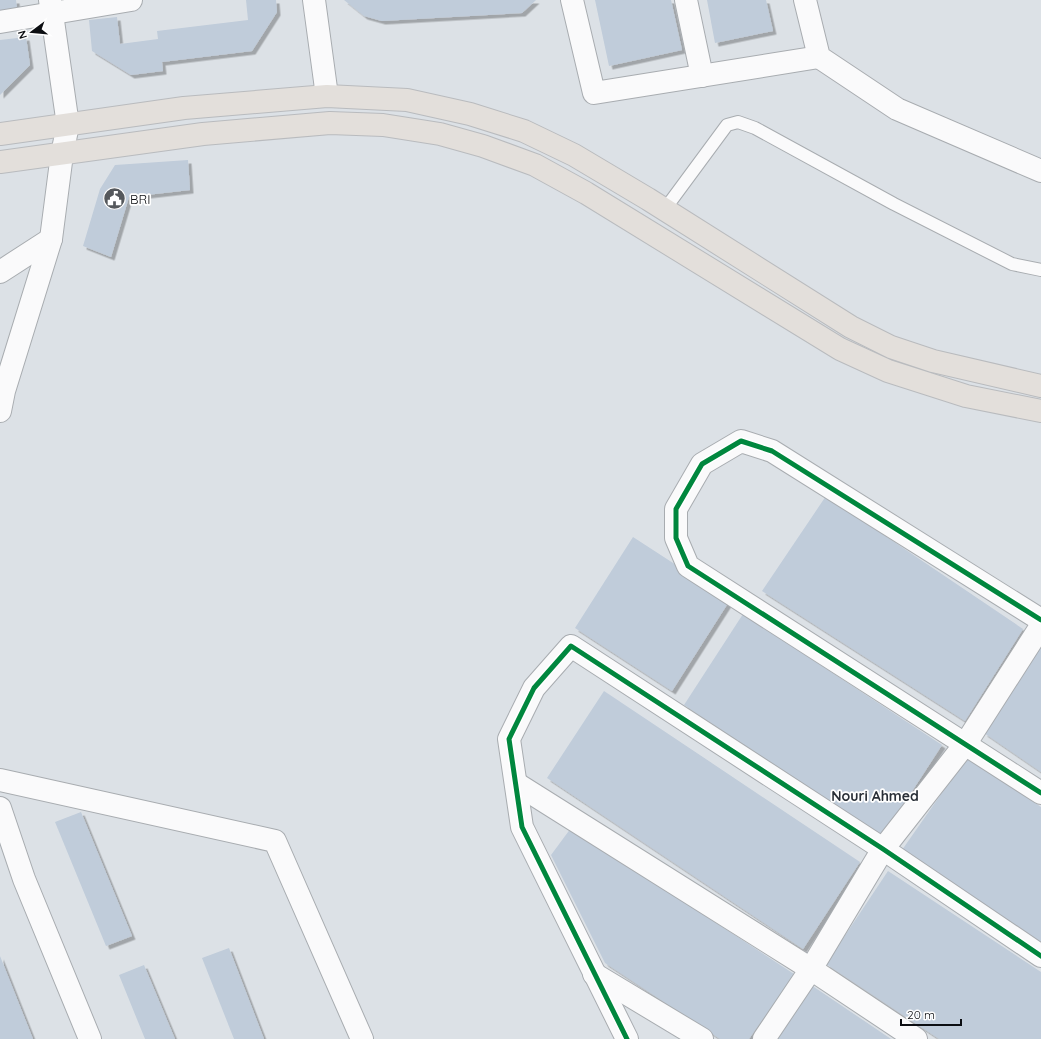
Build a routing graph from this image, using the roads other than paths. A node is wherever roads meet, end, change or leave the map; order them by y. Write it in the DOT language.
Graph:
graph roads {
  1 [pos="131,0"];
  2 [pos="314,0"];
  3 [pos="572,0"];
  4 [pos="686,0"];
  5 [pos="805,0"];
  6 [pos="51,6"];
  7 [pos="0,22"];
  8 [pos="819,57"];
  9 [pos="702,76"];
  10 [pos="327,96"];
  11 [pos="68,125"];
  12 [pos="0,134"];
  13 [pos="62,154"];
  14 [pos="0,162"];
  15 [pos="1041,171"];
  16 [pos="665,209"];
  17 [pos="51,239"];
  18 [pos="1041,270"];
  19 [pos="0,272"];
  20 [pos="1041,386"];
  21 [pos="0,411"];
  22 [pos="1041,411"];
  23 [pos="1041,620"];
  24 [pos="1041,626"];
  25 [pos="966,743"];
  26 [pos="0,780"];
  27 [pos="516,784"];
  28 [pos="1041,793"];
  29 [pos="0,808"];
  30 [pos="883,849"];
  31 [pos="1041,956"];
  32 [pos="812,969"];
  33 [pos="594,974"];
  34 [pos="90,1039"];
  35 [pos="362,1039"];
  36 [pos="626,1039"];
  37 [pos="702,1039"];
  38 [pos="764,1039"];
  39 [pos="916,1039"];
  1 -- 6 [label="street"];
  2 -- 10 [label="street"];
  3 -- 9 [label="street"];
  4 -- 9 [label="street"];
  5 -- 8 [label="street"];
  6 -- 7 [label="street"];
  6 -- 11 [label="street"];
  8 -- 9 [label="street"];
  8 -- 15 [label="street"];
  10 -- 11 [label="main road"];
  10 -- 16 [label="main road"];
  11 -- 12 [label="main road"];
  11 -- 13 [label="street"];
  13 -- 14 [label="main road"];
  13 -- 17 [label="street"];
  13 -- 22 [label="main road"];
  16 -- 18 [label="lane"];
  16 -- 20 [label="main road"];
  17 -- 19 [label="street"];
  17 -- 21 [label="street"];
  23 -- 25 [label="street"];
  24 -- 25 [label="street"];
  25 -- 28 [label="street"];
  25 -- 30 [label="street"];
  26 -- 35 [label="street"];
  27 -- 30 [label="street"];
  27 -- 32 [label="street"];
  27 -- 33 [label="street"];
  29 -- 34 [label="street"];
  30 -- 31 [label="street"];
  30 -- 32 [label="street"];
  32 -- 38 [label="street"];
  32 -- 39 [label="street"];
  33 -- 36 [label="street"];
  33 -- 37 [label="street"];
}
